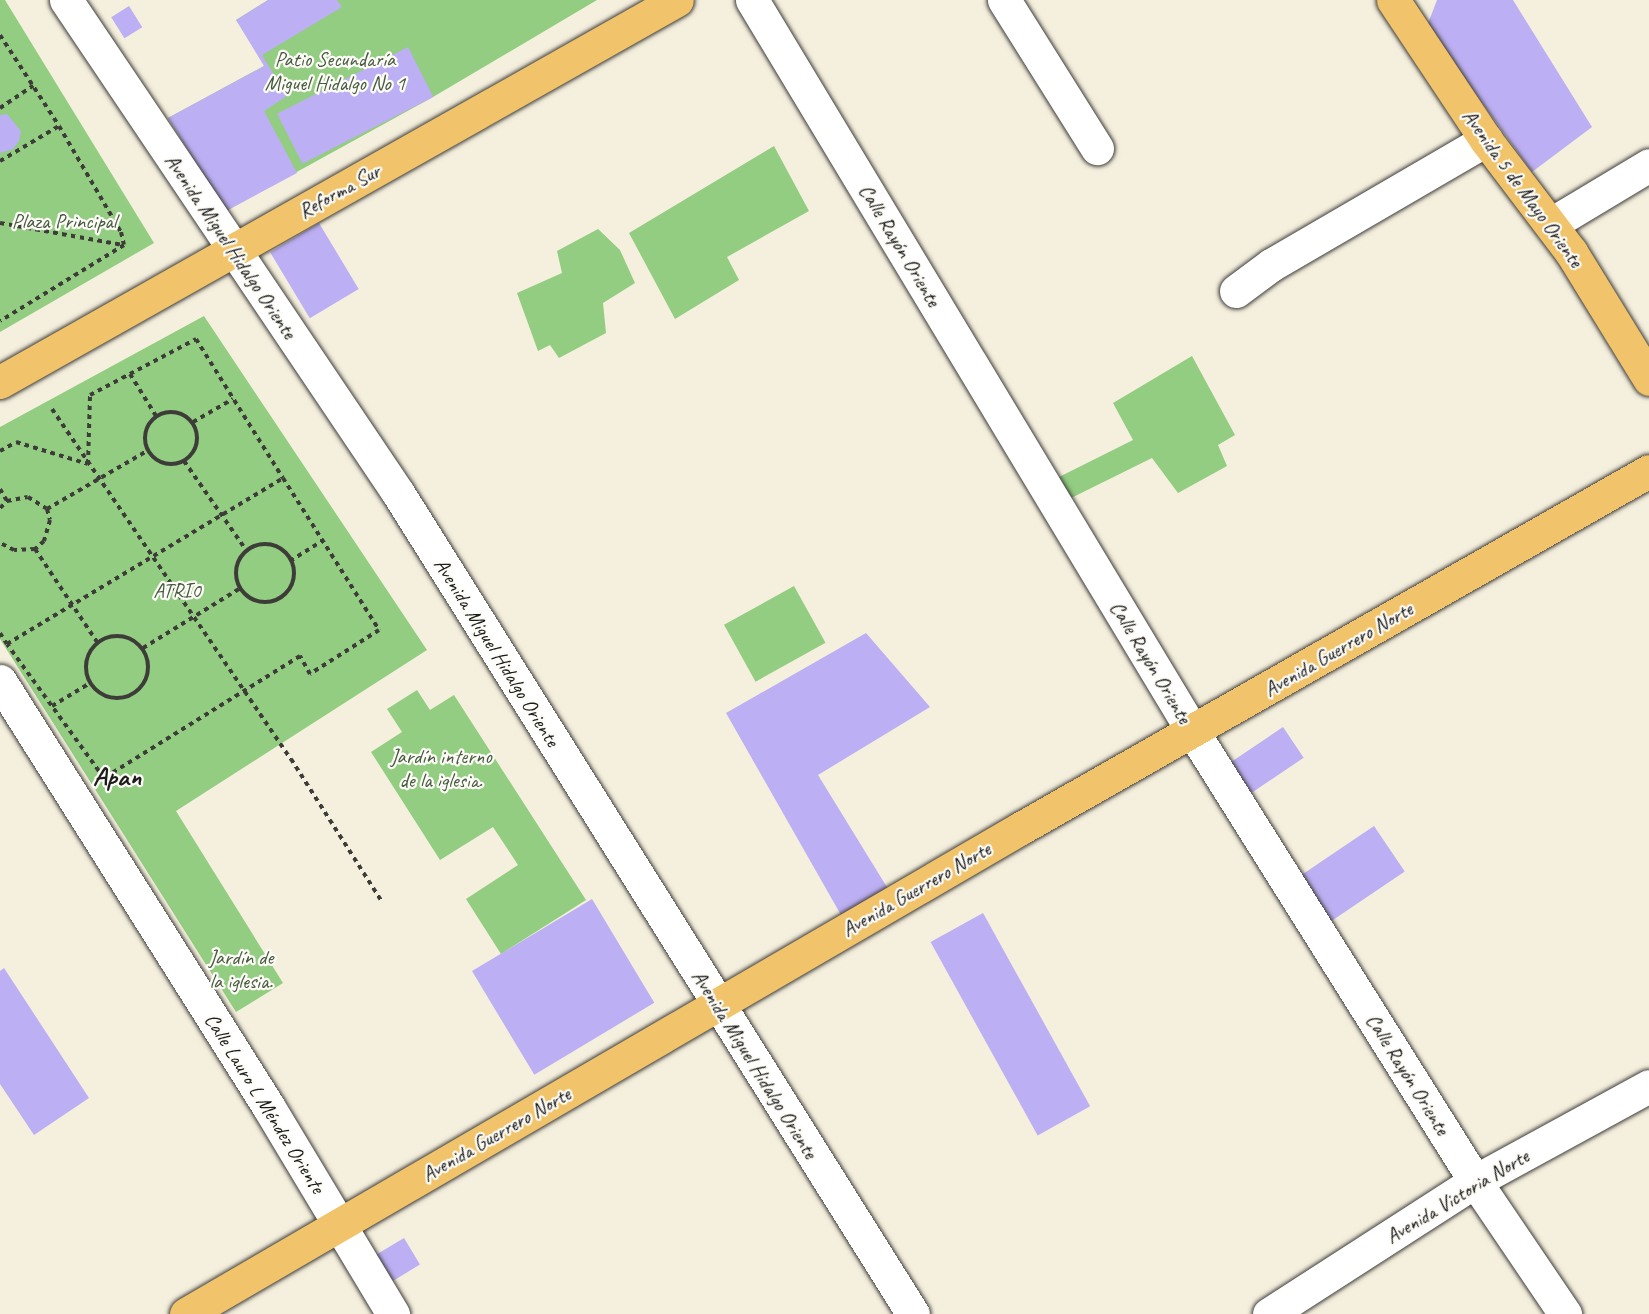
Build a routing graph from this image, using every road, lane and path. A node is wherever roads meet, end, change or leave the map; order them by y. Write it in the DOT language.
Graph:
graph roads {
  1 [pos="66,0"];
  2 [pos="677,0"];
  3 [pos="752,0"];
  4 [pos="1004,0"];
  5 [pos="1401,3"];
  6 [pos="0,35"];
  7 [pos="33,86"];
  8 [pos="0,108"];
  9 [pos="59,126"];
  10 [pos="1486,140"];
  11 [pos="1097,148"];
  12 [pos="0,161"];
  13 [pos="1649,165"];
  14 [pos="0,223"];
  15 [pos="1551,224"];
  16 [pos="124,245"];
  17 [pos="233,249"];
  18 [pos="1236,291"];
  19 [pos="0,321"];
  20 [pos="130,374"];
  21 [pos="1649,379"];
  22 [pos="0,382"];
  23 [pos="233,399"];
  24 [pos="52,409"];
  25 [pos="156,416"];
  26 [pos="193,422"];
  27 [pos="0,451"];
  28 [pos="147,451"];
  29 [pos="184,460"];
  30 [pos="88,464"];
  31 [pos="1649,471"];
  32 [pos="283,478"];
  33 [pos="98,479"];
  34 [pos="0,489"];
  35 [pos="7,501"];
  36 [pos="0,508"];
  37 [pos="47,508"];
  38 [pos="222,514"];
  39 [pos="322,541"];
  40 [pos="0,543"];
  41 [pos="35,549"];
  42 [pos="246,550"];
  43 [pos="153,557"];
  44 [pos="290,561"];
  45 [pos="242,587"];
  46 [pos="73,604"];
  47 [pos="194,617"];
  48 [pos="0,633"];
  49 [pos="97,642"];
  50 [pos="7,644"];
  51 [pos="143,648"];
  52 [pos="0,681"];
  53 [pos="90,683"];
  54 [pos="245,691"];
  55 [pos="51,706"];
  56 [pos="1193,732"];
  57 [pos="382,902"];
  58 [pos="717,1004"];
  59 [pos="1649,1086"];
  60 [pos="1475,1181"];
  61 [pos="341,1225"];
  62 [pos="186,1314"];
  63 [pos="393,1314"];
  64 [pos="913,1314"];
  65 [pos="1269,1314"];
  66 [pos="1564,1314"];
  1 -- 17 [label="street, Avenida Miguel Hidalgo Oriente"];
  2 -- 17 [label="main road, Reforma Sur"];
  3 -- 56 [label="street, Calle Rayón Oriente"];
  4 -- 11 [label="street"];
  5 -- 10 [label="main road, Avenida 5 de Mayo Oriente"];
  6 -- 7 [label="path"];
  7 -- 8 [label="path"];
  7 -- 9 [label="path"];
  9 -- 12 [label="path"];
  9 -- 16 [label="path"];
  10 -- 15 [label="main road, Avenida 5 de Mayo Oriente"];
  10 -- 18 [label="street"];
  13 -- 15 [label="street"];
  14 -- 16 [label="path"];
  15 -- 21 [label="main road, Avenida 5 de Mayo Oriente"];
  16 -- 19 [label="path"];
  17 -- 22 [label="main road, Reforma Sur"];
  17 -- 58 [label="street, Avenida Miguel Hidalgo Oriente"];
  20 -- 23 [label="path"];
  20 -- 25 [label="path"];
  20 -- 30 [label="path"];
  23 -- 26 [label="path"];
  23 -- 32 [label="path"];
  24 -- 30 [label="path"];
  25 -- 26 [label="path"];
  25 -- 28 [label="path"];
  26 -- 29 [label="path"];
  27 -- 30 [label="path"];
  28 -- 29 [label="path"];
  28 -- 33 [label="path"];
  29 -- 38 [label="path"];
  30 -- 33 [label="path"];
  31 -- 56 [label="main road, Avenida Guerrero Norte"];
  32 -- 38 [label="path"];
  32 -- 39 [label="path"];
  33 -- 37 [label="path"];
  33 -- 43 [label="path"];
  34 -- 35 [label="path"];
  35 -- 36 [label="path"];
  35 -- 37 [label="path"];
  37 -- 41 [label="path"];
  38 -- 42 [label="path"];
  38 -- 43 [label="path"];
  39 -- 44 [label="path"];
  39 -- 54 [label="path"];
  40 -- 41 [label="path"];
  41 -- 46 [label="path"];
  42 -- 44 [label="path"];
  42 -- 45 [label="path"];
  43 -- 46 [label="path"];
  43 -- 47 [label="path"];
  44 -- 45 [label="path"];
  45 -- 47 [label="path"];
  46 -- 49 [label="path"];
  46 -- 50 [label="path"];
  47 -- 51 [label="path"];
  47 -- 54 [label="path"];
  48 -- 50 [label="path"];
  49 -- 51 [label="path"];
  49 -- 53 [label="path"];
  50 -- 55 [label="path"];
  51 -- 53 [label="path"];
  52 -- 61 [label="street, Calle Lauro L Méndez Oriente"];
  53 -- 55 [label="path"];
  54 -- 55 [label="path"];
  54 -- 57 [label="path"];
  56 -- 58 [label="main road, Avenida Guerrero Norte"];
  56 -- 60 [label="street, Calle Rayón Oriente"];
  58 -- 61 [label="main road, Avenida Guerrero Norte"];
  58 -- 64 [label="street, Avenida Miguel Hidalgo Oriente"];
  59 -- 60 [label="street, Avenida Victoria Norte"];
  60 -- 65 [label="street, Avenida Victoria Norte"];
  60 -- 66 [label="street, Calle Rayón Oriente"];
  61 -- 62 [label="main road, Avenida Guerrero Norte"];
  61 -- 63 [label="street, Calle Lauro L Méndez Oriente"];
}
